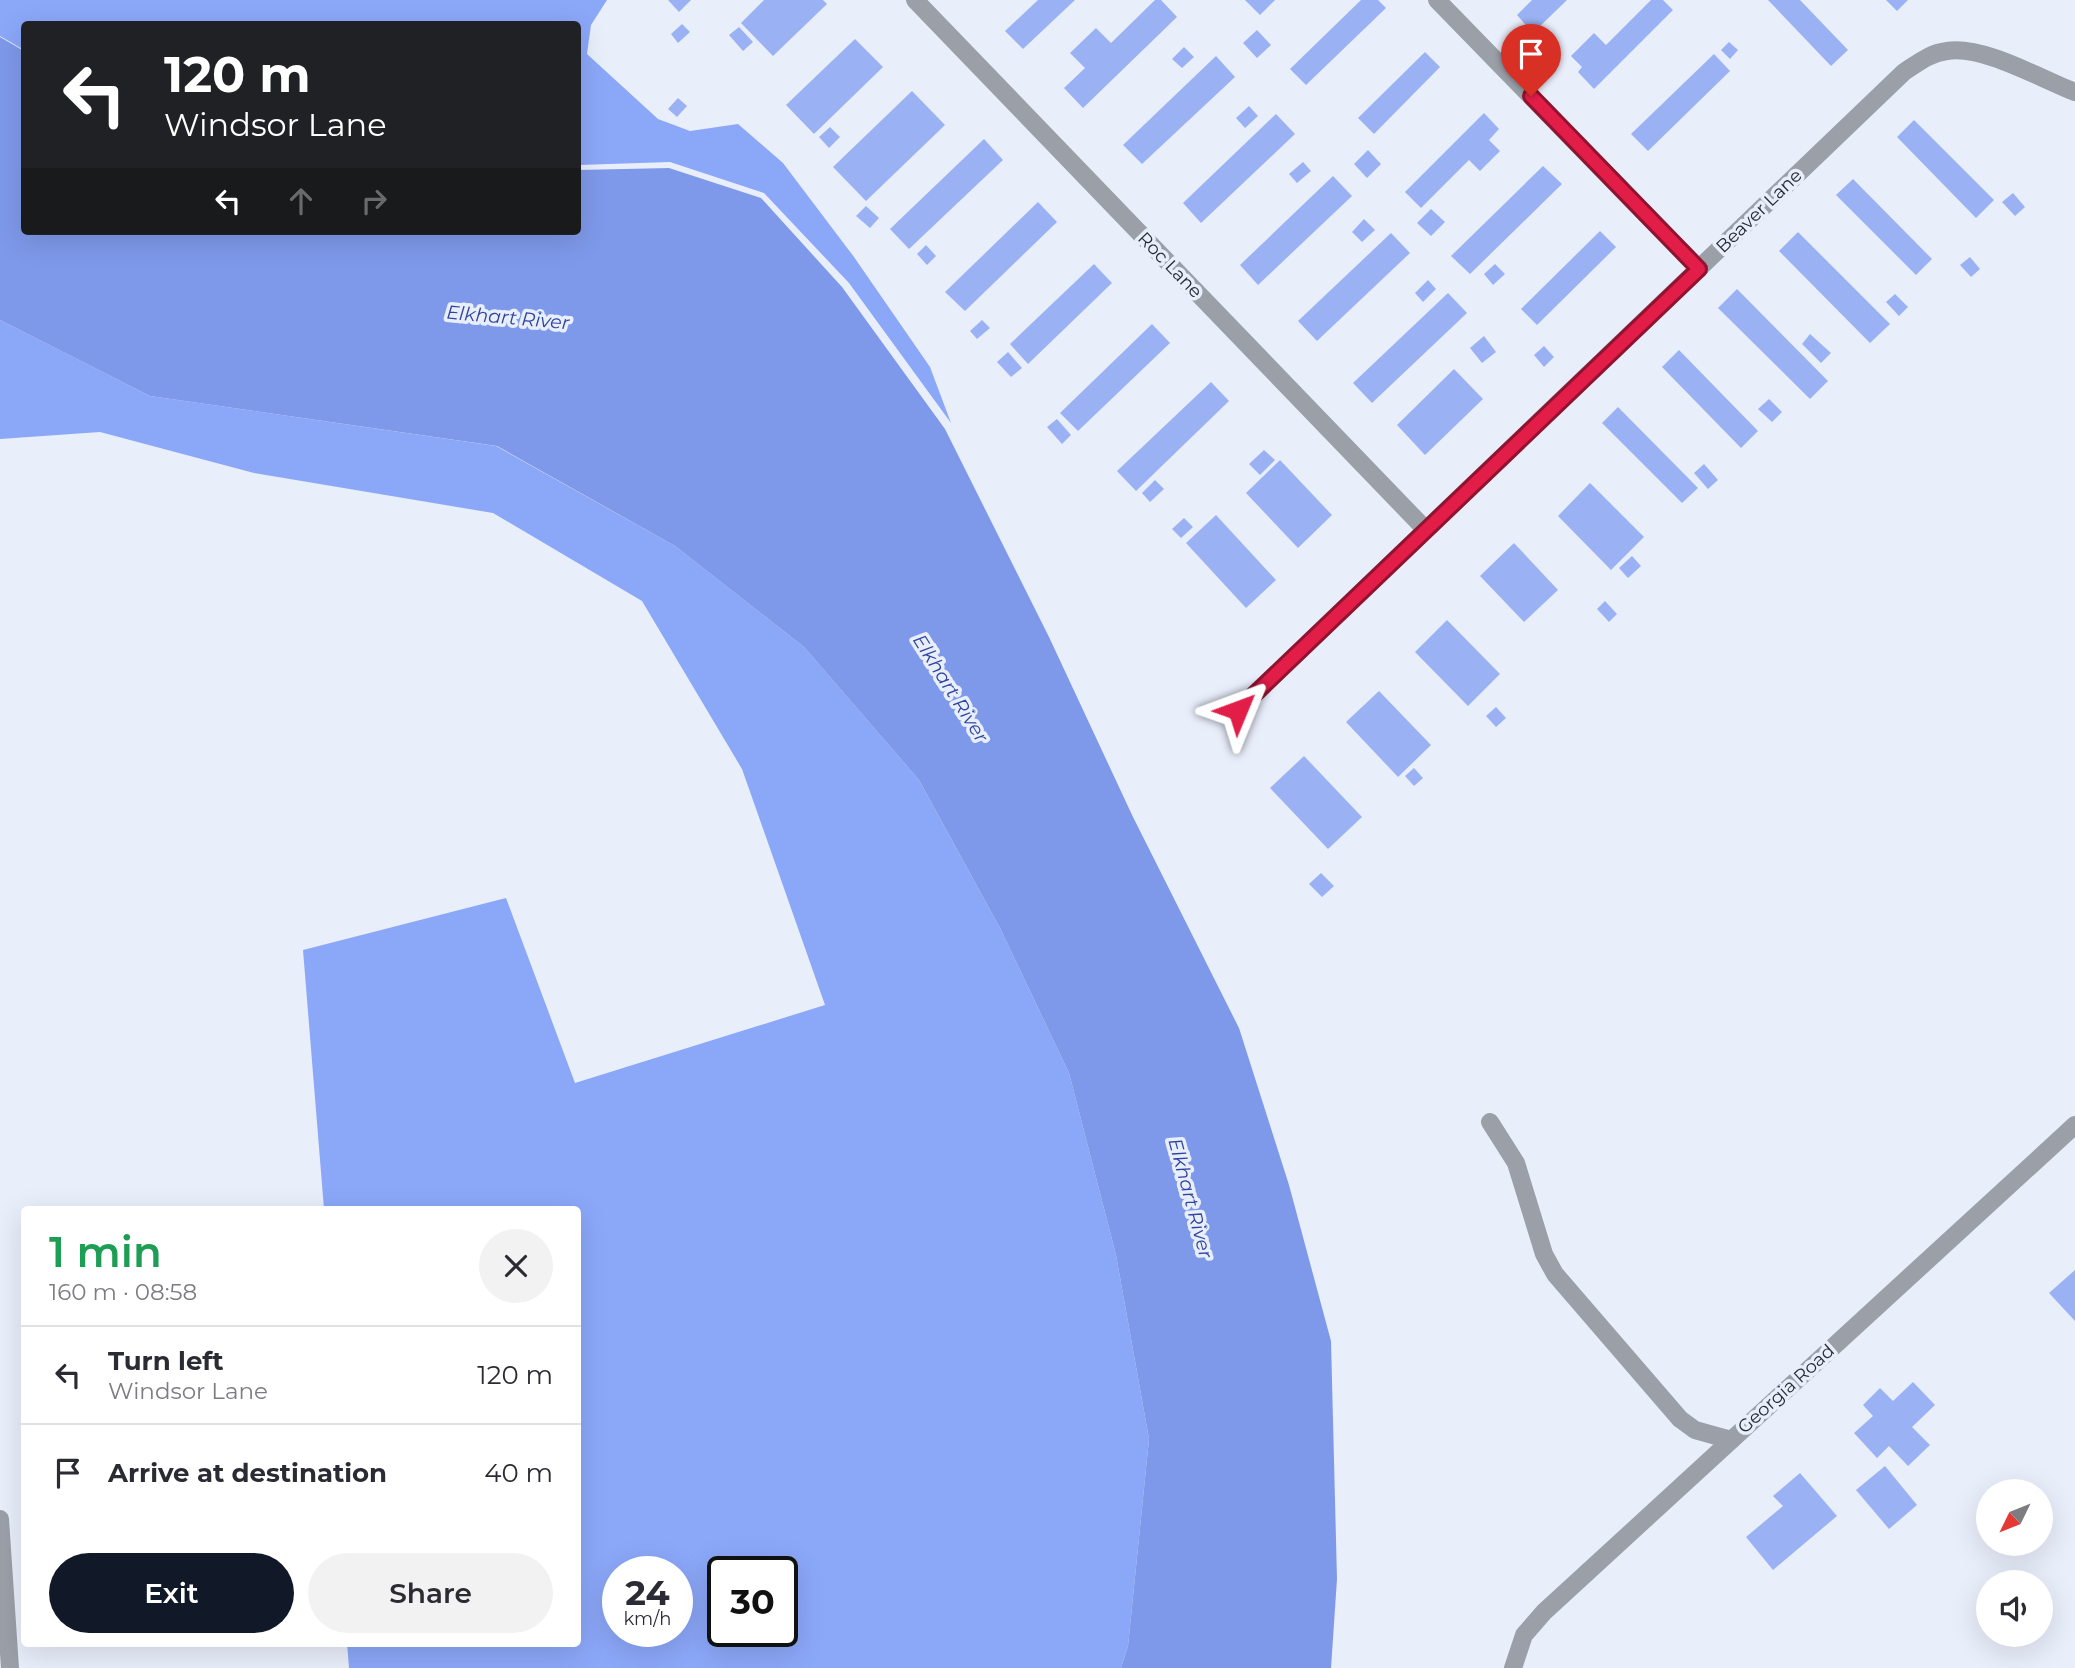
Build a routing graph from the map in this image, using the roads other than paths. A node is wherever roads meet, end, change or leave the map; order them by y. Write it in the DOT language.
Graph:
graph roads {
  1 [pos="915,0"];
  2 [pos="1437,0"];
  3 [pos="2075,92"];
  4 [pos="1699,269"];
  5 [pos="1425,529"];
  6 [pos="1238,710"];
  7 [pos="1490,1122"];
  8 [pos="2075,1125"];
  9 [pos="1731,1440"];
  10 [pos="0,1519"];
  11 [pos="1513,1666"];
  12 [pos="10,1668"];
  1 -- 5 [label="street, Roc Lane"];
  2 -- 4 [label="street"];
  3 -- 4 [label="street, Beaver Lane"];
  4 -- 5 [label="street, Beaver Lane"];
  5 -- 6 [label="street, Beaver Lane"];
  7 -- 9 [label="street"];
  8 -- 9 [label="street, Georgia Road"];
  9 -- 11 [label="street, Georgia Road"];
  10 -- 12 [label="street"];
}
